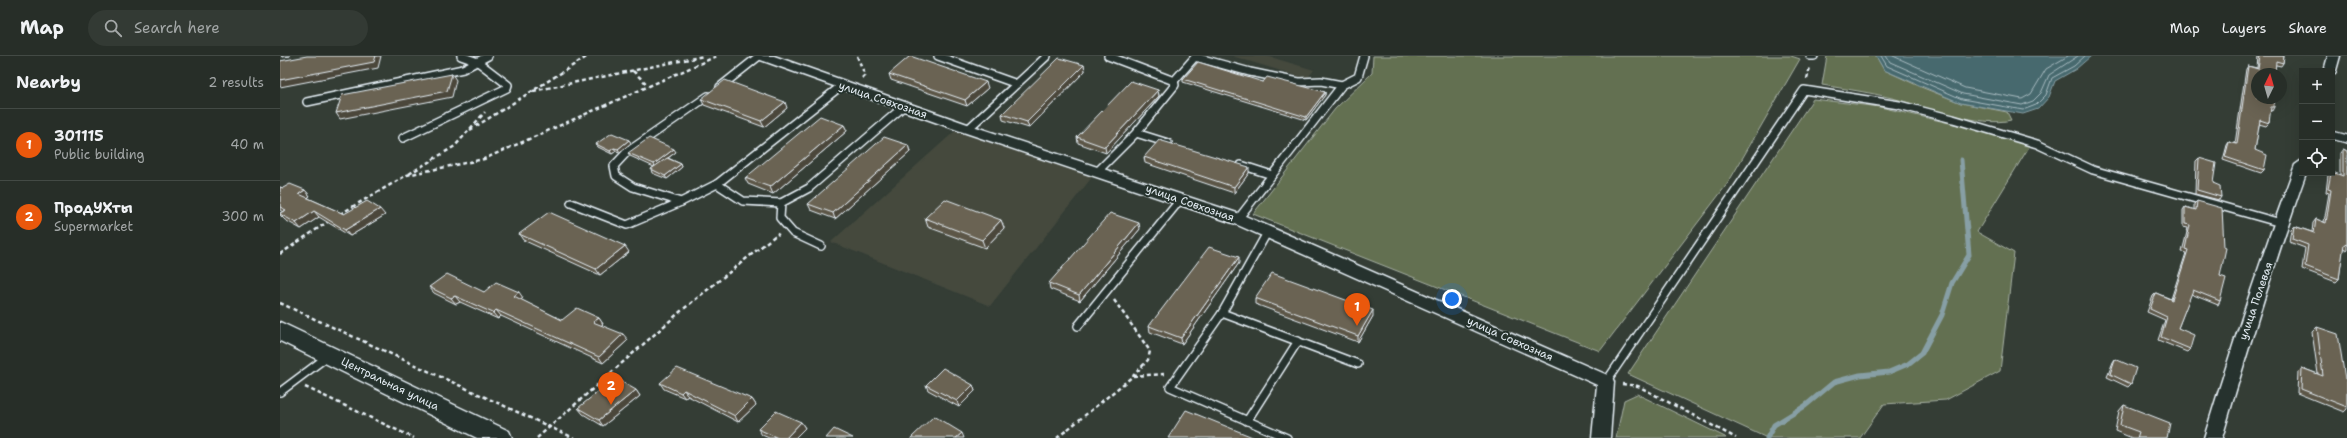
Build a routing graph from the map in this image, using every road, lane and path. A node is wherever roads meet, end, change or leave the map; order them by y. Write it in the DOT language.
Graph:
graph roads {
  1 [pos="461,56"];
  2 [pos="488,56"];
  3 [pos="588,56"];
  4 [pos="704,56"];
  5 [pos="717,56"];
  6 [pos="760,56"];
  7 [pos="857,56"];
  8 [pos="938,56"];
  9 [pos="1047,56"];
  10 [pos="1108,56"];
  11 [pos="1196,56"];
  12 [pos="1364,56"];
  13 [pos="1812,56"];
  14 [pos="2334,56"];
  15 [pos="478,62"];
  16 [pos="2331,68"];
  17 [pos="633,70"];
  18 [pos="1174,81"];
  19 [pos="1017,84"];
  20 [pos="1342,85"];
  21 [pos="649,86"];
  22 [pos="845,87"];
  23 [pos="1804,90"];
  24 [pos="532,91"];
  25 [pos="307,102"];
  26 [pos="903,107"];
  27 [pos="968,129"];
  28 [pos="470,130"];
  29 [pos="1136,133"];
  30 [pos="467,134"];
  31 [pos="2335,136"];
  32 [pos="403,138"];
  33 [pos="2347,139"];
  34 [pos="1174,144"];
  35 [pos="1234,163"];
  36 [pos="1098,171"];
  37 [pos="2299,173"];
  38 [pos="407,175"];
  39 [pos="1272,175"];
  40 [pos="718,184"];
  41 [pos="1180,200"];
  42 [pos="681,202"];
  43 [pos="571,203"];
  44 [pos="781,203"];
  45 [pos="337,216"];
  46 [pos="1238,219"];
  47 [pos="331,220"];
  48 [pos="2281,223"];
  49 [pos="1268,231"];
  50 [pos="795,233"];
  51 [pos="821,246"];
  52 [pos="280,254"];
  53 [pos="1106,289"];
  54 [pos="280,303"];
  55 [pos="1222,313"];
  56 [pos="1078,326"];
  57 [pos="280,331"];
  58 [pos="1298,341"];
  59 [pos="330,355"];
  60 [pos="1358,364"];
  61 [pos="1180,373"];
  62 [pos="1133,376"];
  63 [pos="1606,382"];
  64 [pos="302,385"];
  65 [pos="280,392"];
  66 [pos="1247,421"];
  67 [pos="549,427"];
  68 [pos="414,438"];
  69 [pos="500,438"];
  70 [pos="537,438"];
  71 [pos="574,438"];
  72 [pos="1057,438"];
  73 [pos="1286,438"];
  74 [pos="1601,438"];
  75 [pos="1736,438"];
  76 [pos="2213,438"];
  1 -- 15 [label="lane"];
  2 -- 15 [label="lane"];
  3 -- 24 [label="path"];
  4 -- 17 [label="path"];
  5 -- 21 [label="path"];
  6 -- 22 [label="street, улица Совхозная"];
  6 -- 42 [label="lane"];
  7 -- 22 [label="path"];
  8 -- 19 [label="lane"];
  9 -- 19 [label="lane"];
  10 -- 18 [label="lane"];
  11 -- 18 [label="lane"];
  11 -- 20 [label="lane"];
  12 -- 20 [label="lane"];
  13 -- 23 [label="path"];
  14 -- 16 [label="street"];
  15 -- 25 [label="lane"];
  15 -- 32 [label="lane"];
  17 -- 21 [label="path"];
  17 -- 24 [label="path"];
  18 -- 29 [label="lane"];
  19 -- 27 [label="lane"];
  20 -- 39 [label="lane"];
  21 -- 38 [label="path"];
  22 -- 26 [label="street, улица Совхозная"];
  22 -- 40 [label="lane"];
  23 -- 48 [label="lane"];
  23 -- 63 [label="lane"];
  24 -- 28 [label="path"];
  26 -- 27 [label="street, улица Совхозная"];
  26 -- 44 [label="lane"];
  27 -- 36 [label="street, улица Совхозная"];
  29 -- 34 [label="lane"];
  29 -- 36 [label="lane"];
  30 -- 38 [label="path"];
  31 -- 33 [label="lane"];
  35 -- 39 [label="lane"];
  36 -- 41 [label="street, улица Совхозная"];
  37 -- 48 [label="street, улица Полевая"];
  38 -- 45 [label="path"];
  39 -- 46 [label="lane"];
  40 -- 42 [label="lane"];
  40 -- 44 [label="lane"];
  41 -- 46 [label="street, улица Совхозная"];
  41 -- 53 [label="lane"];
  42 -- 43 [label="lane"];
  44 -- 50 [label="lane"];
  46 -- 49 [label="street, улица Совхозная"];
  47 -- 52 [label="path"];
  48 -- 76 [label="street, улица Полевая"];
  49 -- 55 [label="lane"];
  49 -- 63 [label="street, улица Совхозная"];
  50 -- 51 [label="lane"];
  50 -- 67 [label="path"];
  53 -- 56 [label="lane"];
  53 -- 62 [label="path"];
  54 -- 67 [label="path"];
  55 -- 58 [label="lane"];
  55 -- 61 [label="lane"];
  57 -- 59 [label="main road, Центральная улица"];
  58 -- 60 [label="lane"];
  58 -- 66 [label="lane"];
  59 -- 65 [label="lane"];
  59 -- 69 [label="main road, Центральная улица"];
  61 -- 62 [label="path"];
  61 -- 66 [label="lane"];
  62 -- 72 [label="path"];
  63 -- 74 [label="street"];
  63 -- 75 [label="path"];
  64 -- 68 [label="path"];
  66 -- 73 [label="lane"];
  67 -- 70 [label="path"];
  67 -- 71 [label="path"];
}
